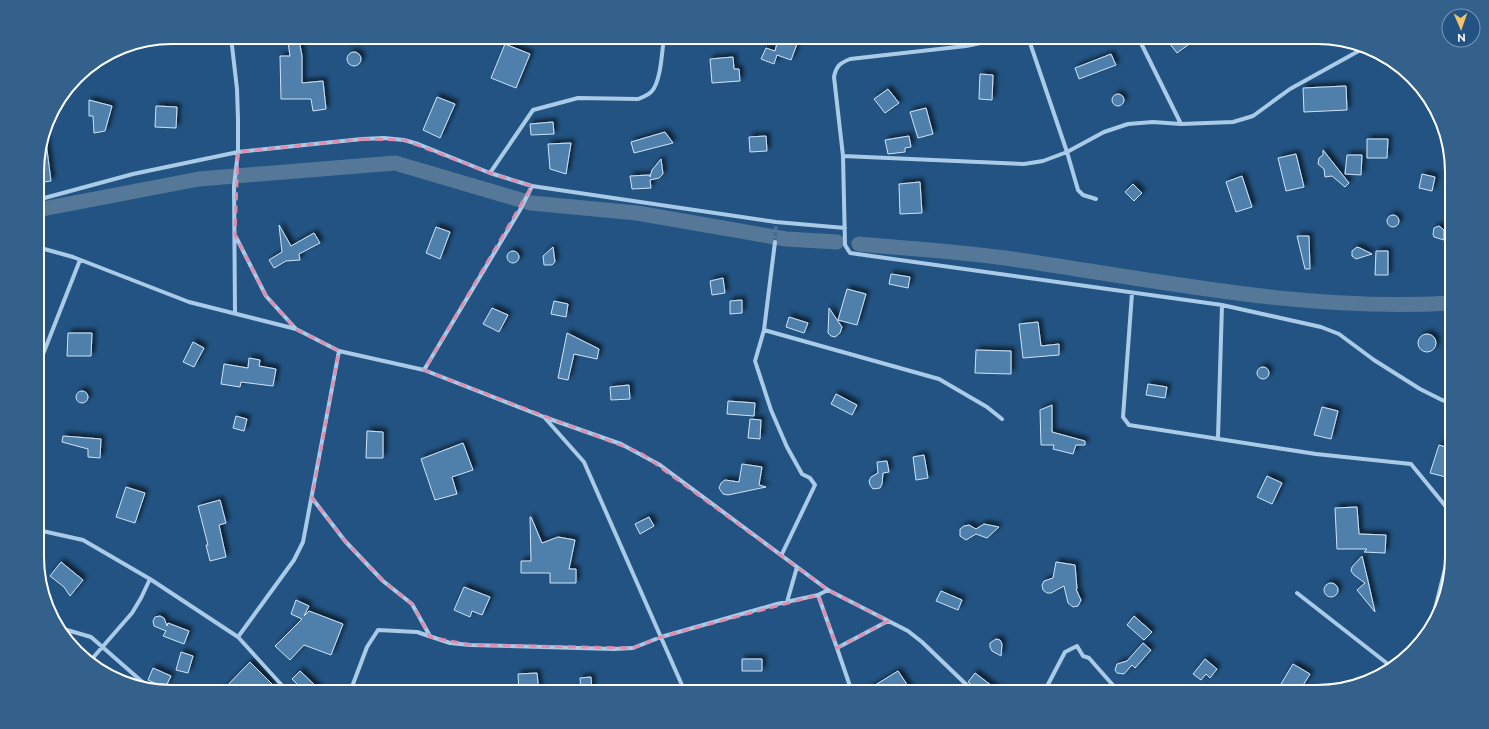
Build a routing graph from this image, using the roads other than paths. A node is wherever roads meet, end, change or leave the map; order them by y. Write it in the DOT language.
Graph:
graph roads {
  1 [pos="232,44"];
  2 [pos="663,44"];
  3 [pos="976,44"];
  4 [pos="1030,44"];
  5 [pos="1141,44"];
  6 [pos="1357,52"];
  7 [pos="1181,124"];
  8 [pos="238,152"];
  9 [pos="1068,152"];
  10 [pos="843,156"];
  11 [pos="490,173"];
  12 [pos="532,186"];
  13 [pos="44,198"];
  14 [pos="1096,199"];
  15 [pos="845,228"];
  16 [pos="235,234"];
  17 [pos="775,242"];
  18 [pos="44,249"];
  19 [pos="80,260"];
  20 [pos="1132,293"];
  21 [pos="1222,305"];
  22 [pos="235,312"];
  23 [pos="296,329"];
  24 [pos="764,330"];
  25 [pos="339,351"];
  26 [pos="44,352"];
  27 [pos="424,370"];
  28 [pos="1445,401"];
  29 [pos="544,417"];
  30 [pos="1002,419"];
  31 [pos="1218,437"];
  32 [pos="312,498"];
  33 [pos="1445,505"];
  34 [pos="44,531"];
  35 [pos="782,554"];
  36 [pos="798,567"];
  37 [pos="1444,573"];
  38 [pos="150,579"];
  39 [pos="828,590"];
  40 [pos="1298,593"];
  41 [pos="818,595"];
  42 [pos="1437,600"];
  43 [pos="788,602"];
  44 [pos="888,621"];
  45 [pos="67,630"];
  46 [pos="238,637"];
  47 [pos="430,637"];
  48 [pos="661,637"];
  49 [pos="102,647"];
  50 [pos="837,648"];
  51 [pos="93,658"];
  52 [pos="1387,663"];
  53 [pos="143,682"];
  54 [pos="282,685"];
  55 [pos="353,685"];
  56 [pos="682,685"];
  57 [pos="850,685"];
  58 [pos="967,685"];
  59 [pos="1048,685"];
  60 [pos="1113,685"];
  1 -- 8 [label="street"];
  2 -- 11 [label="street"];
  3 -- 10 [label="street"];
  4 -- 9 [label="street"];
  5 -- 7 [label="street"];
  6 -- 7 [label="street"];
  7 -- 9 [label="street"];
  8 -- 11 [label="street"];
  8 -- 13 [label="street"];
  8 -- 16 [label="street"];
  9 -- 10 [label="street"];
  9 -- 14 [label="street"];
  10 -- 15 [label="street"];
  11 -- 12 [label="street"];
  12 -- 15 [label="street"];
  12 -- 27 [label="street"];
  15 -- 20 [label="street"];
  16 -- 22 [label="street"];
  16 -- 23 [label="street"];
  17 -- 24 [label="street"];
  18 -- 19 [label="street"];
  19 -- 22 [label="street"];
  19 -- 26 [label="street"];
  20 -- 21 [label="street"];
  20 -- 31 [label="street"];
  21 -- 28 [label="street"];
  21 -- 31 [label="street"];
  22 -- 23 [label="street"];
  23 -- 25 [label="street"];
  24 -- 30 [label="street"];
  24 -- 35 [label="street"];
  25 -- 27 [label="street"];
  25 -- 32 [label="street"];
  27 -- 29 [label="street"];
  29 -- 35 [label="street"];
  29 -- 48 [label="street"];
  31 -- 33 [label="street"];
  32 -- 46 [label="street"];
  32 -- 47 [label="street"];
  34 -- 38 [label="street"];
  35 -- 36 [label="street"];
  36 -- 39 [label="street"];
  36 -- 43 [label="street"];
  37 -- 42 [label="street"];
  38 -- 46 [label="street"];
  38 -- 49 [label="street"];
  39 -- 41 [label="street"];
  39 -- 44 [label="street"];
  40 -- 52 [label="street"];
  41 -- 43 [label="street"];
  41 -- 50 [label="street"];
  43 -- 48 [label="street"];
  44 -- 50 [label="street"];
  44 -- 58 [label="street"];
  45 -- 49 [label="street"];
  46 -- 54 [label="street"];
  47 -- 48 [label="street"];
  47 -- 55 [label="street"];
  48 -- 56 [label="street"];
  49 -- 51 [label="street"];
  49 -- 53 [label="street"];
  50 -- 57 [label="street"];
  59 -- 60 [label="street"];
}
